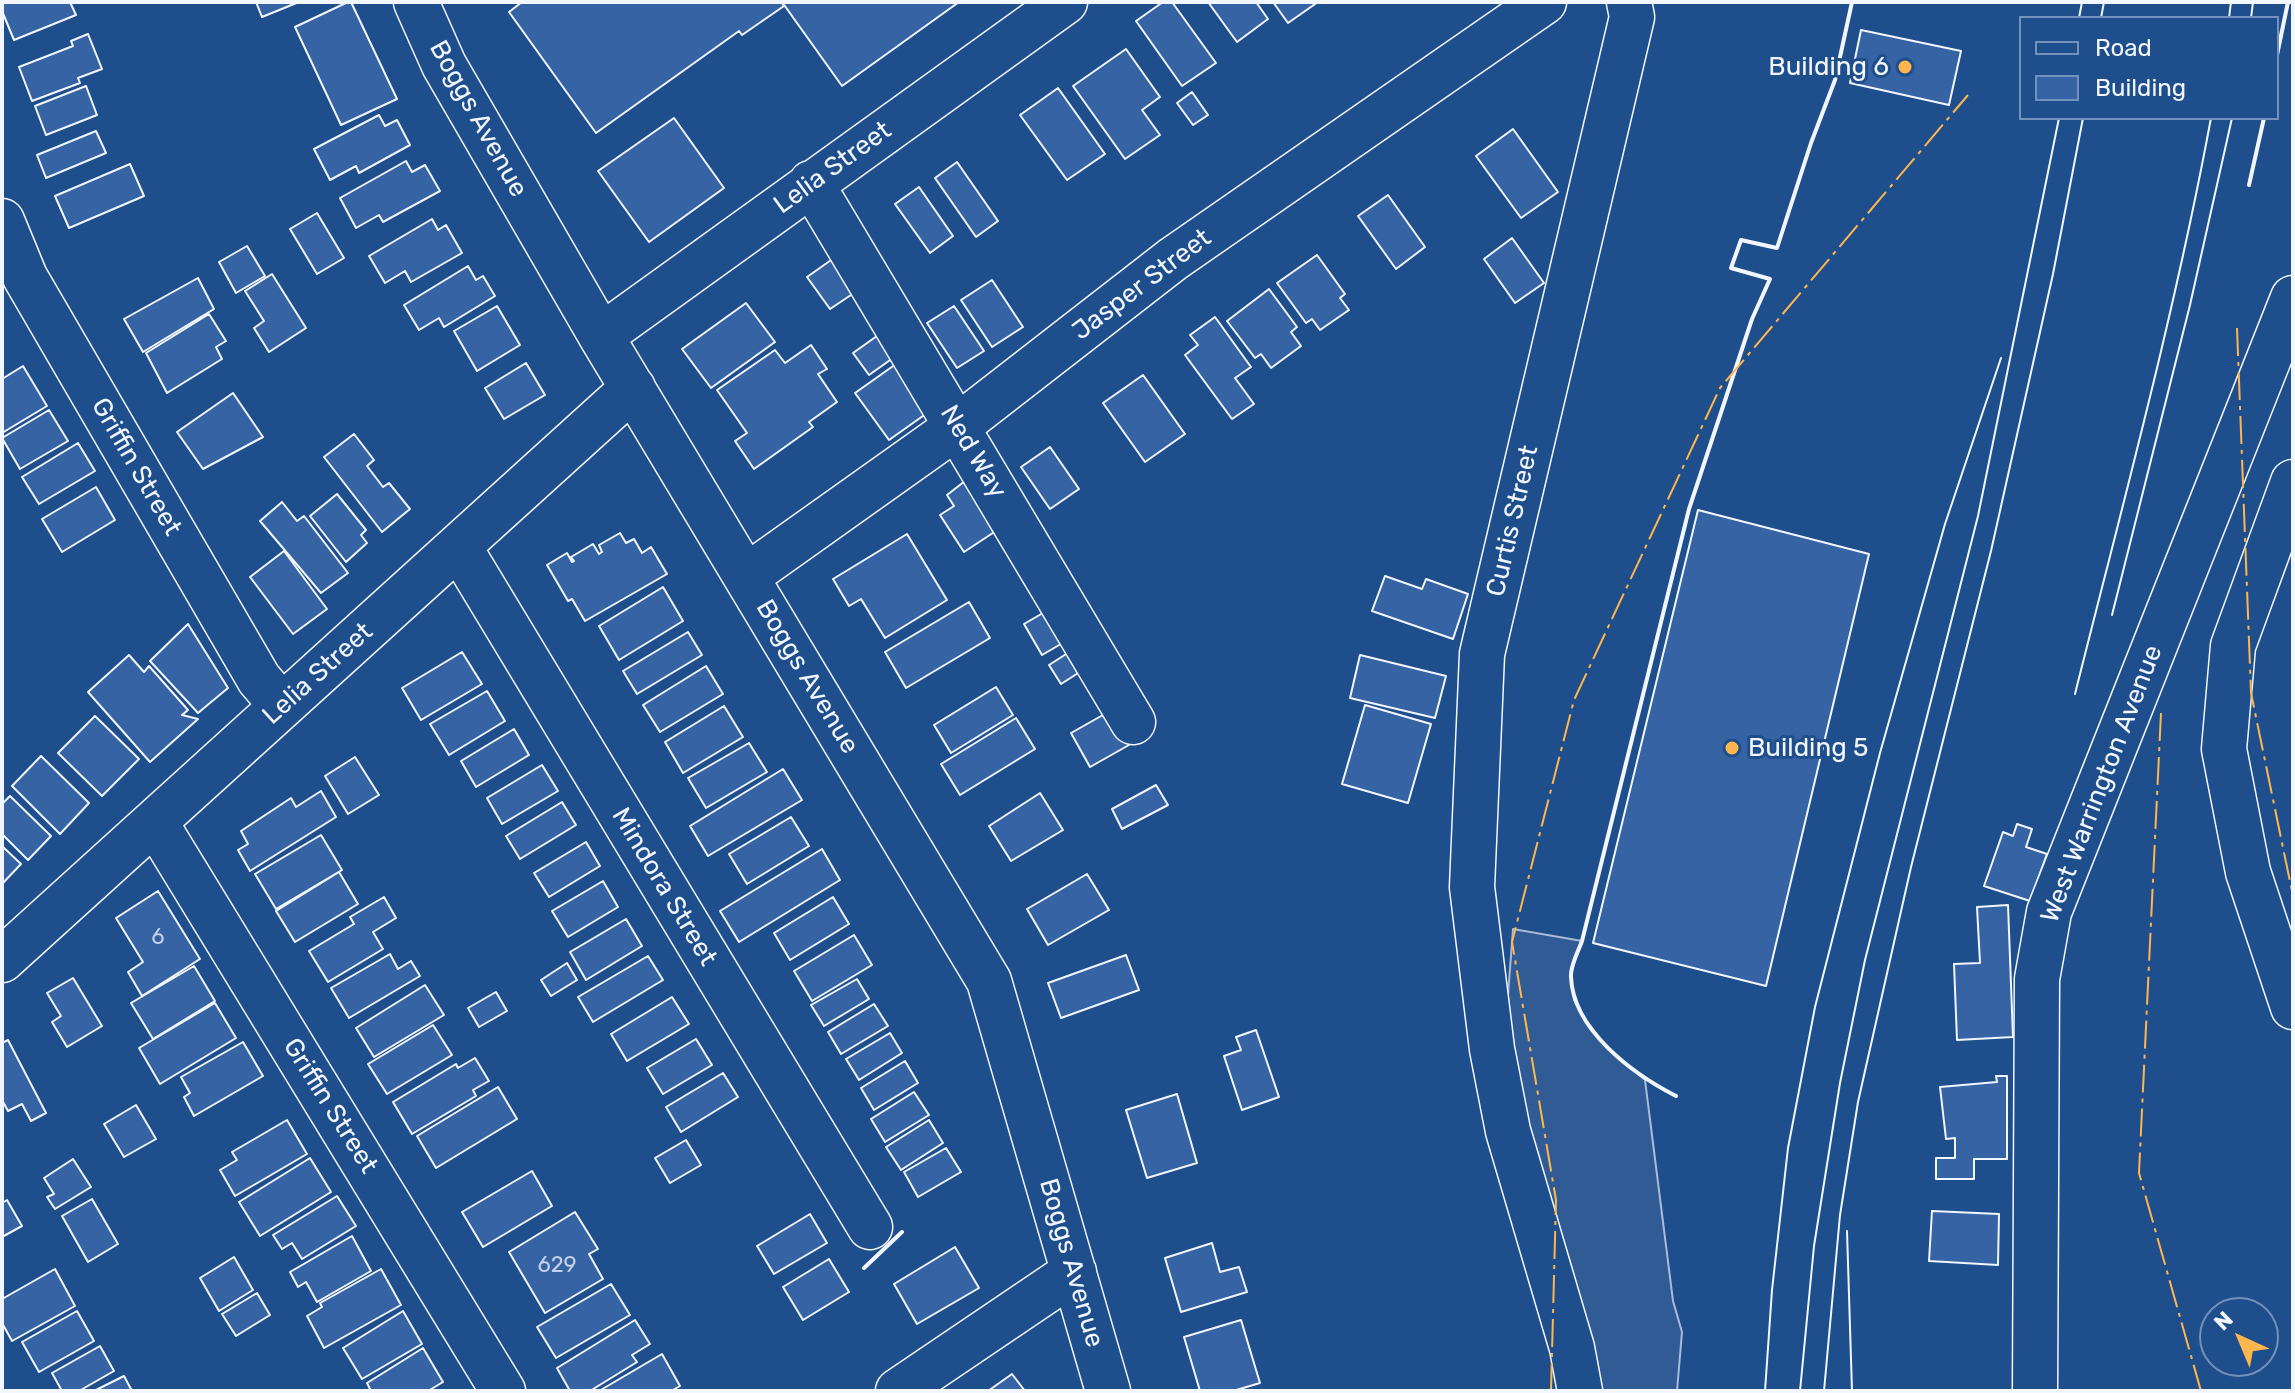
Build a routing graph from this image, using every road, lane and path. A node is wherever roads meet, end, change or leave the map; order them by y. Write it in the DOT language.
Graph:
graph roads {
  1 [pos="416,2"];
  2 [pos="1065,2"];
  3 [pos="1544,2"];
  4 [pos="1629,2"];
  5 [pos="811,183"];
  6 [pos="2,221"];
  7 [pos="2293,298"];
  8 [pos="601,336"];
  9 [pos="633,388"];
  10 [pos="958,426"];
  11 [pos="2293,482"];
  12 [pos="459,547"];
  13 [pos="747,576"];
  14 [pos="282,706"];
  15 [pos="1133,722"];
  16 [pos="155,822"];
  17 [pos="2,960"];
  18 [pos="2293,1007"];
  19 [pos="870,1227"];
  20 [pos="1074,1272"];
  21 [pos="503,1391"];
  22 [pos="898,1391"];
  23 [pos="1108,1391"];
  24 [pos="1580,1391"];
  25 [pos="2035,1391"];
  1 -- 8 [label="street, Boggs Avenue"];
  2 -- 5 [label="street, Lelia Street"];
  3 -- 10 [label="street, Jasper Street"];
  4 -- 24 [label="street, Curtis Street"];
  5 -- 8 [label="street, Lelia Street"];
  5 -- 10 [label="street, Ned Way"];
  6 -- 14 [label="street, Griffin Street"];
  7 -- 25 [label="street, West Warrington Avenue"];
  8 -- 9 [label="street, Boggs Avenue"];
  9 -- 12 [label="street, Lelia Street"];
  9 -- 13 [label="street, Boggs Avenue"];
  10 -- 13 [label="street, Jasper Street"];
  10 -- 15 [label="street, Ned Way"];
  11 -- 18 [label="street"];
  12 -- 14 [label="street, Lelia Street"];
  12 -- 19 [label="street, Mindora Street"];
  13 -- 20 [label="street, Boggs Avenue"];
  14 -- 16 [label="street, Lelia Street"];
  16 -- 17 [label="street, Lelia Street"];
  16 -- 21 [label="street, Griffin Street"];
  20 -- 22 [label="street"];
  20 -- 23 [label="street, Boggs Avenue"];
}
